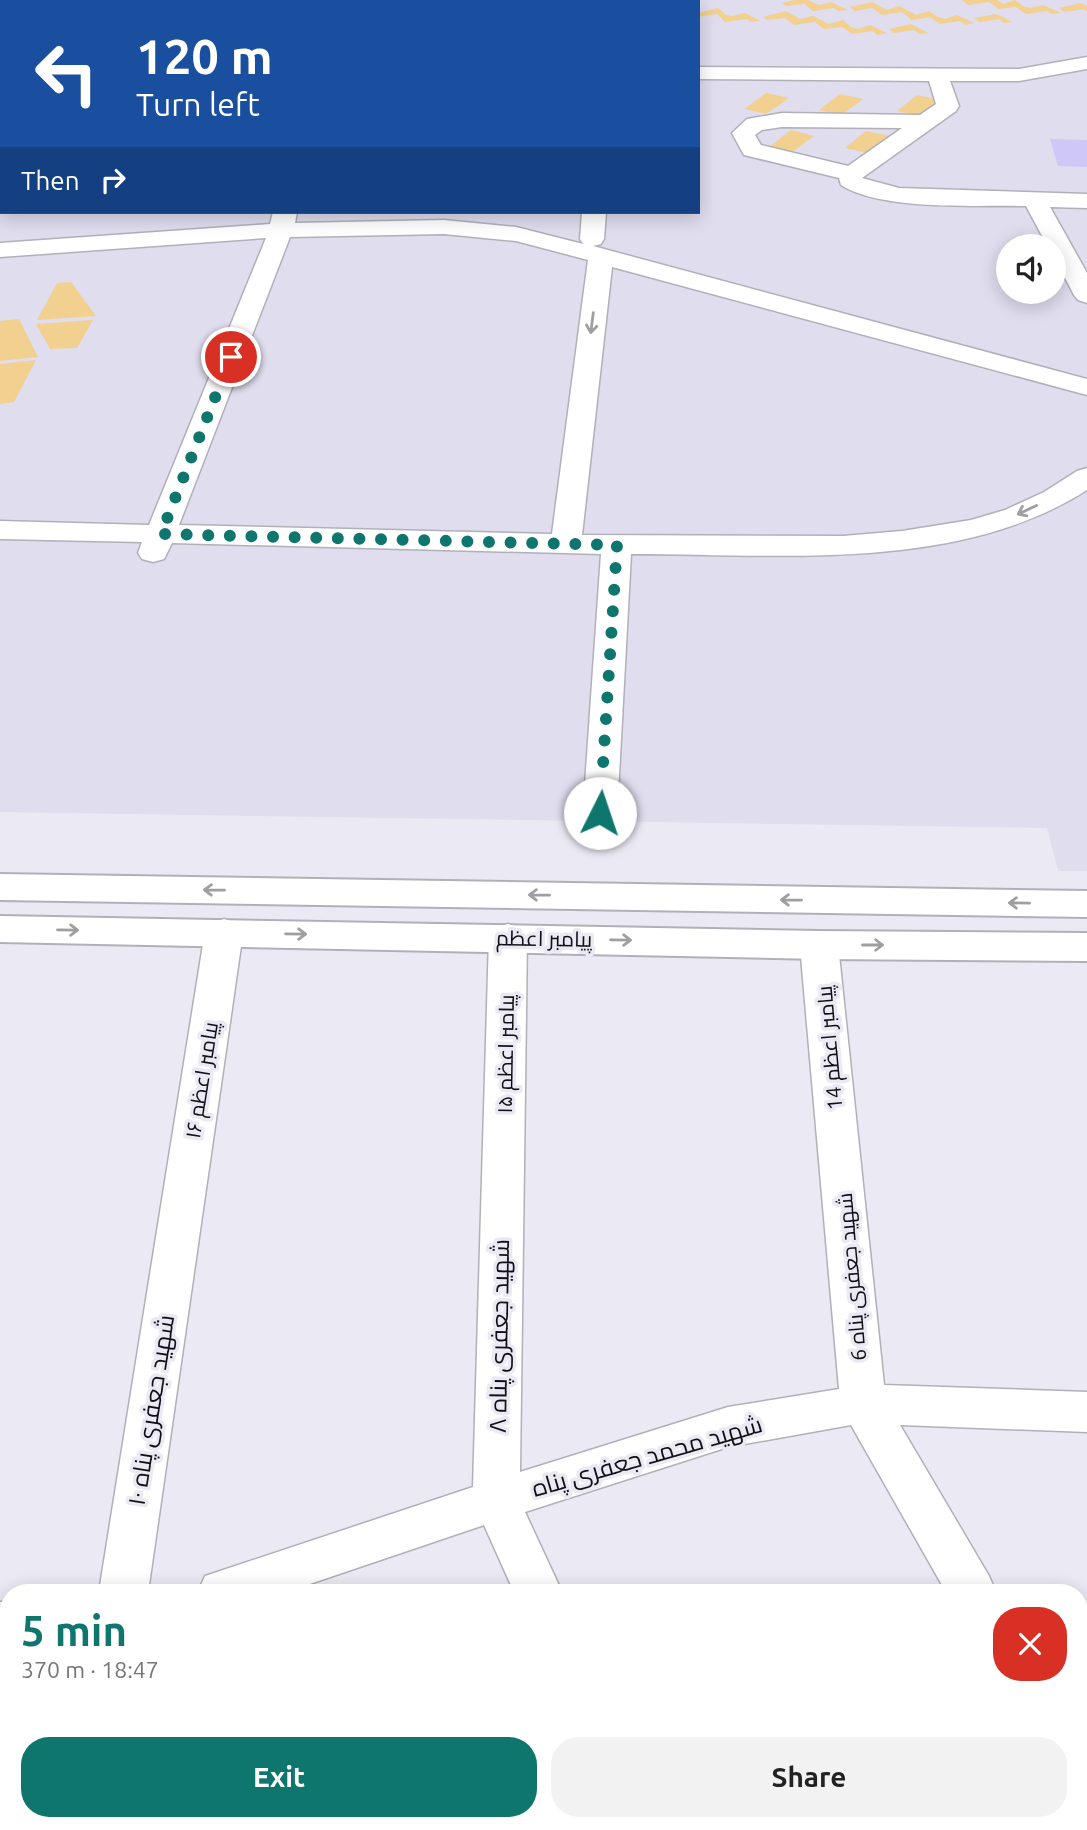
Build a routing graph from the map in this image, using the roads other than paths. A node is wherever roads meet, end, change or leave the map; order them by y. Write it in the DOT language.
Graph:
graph roads {
  1 [pos="1087,63"];
  2 [pos="700,73"];
  3 [pos="938,76"];
  4 [pos="921,122"];
  5 [pos="852,174"];
  6 [pos="1033,198"];
  7 [pos="1087,201"];
  8 [pos="595,214"];
  9 [pos="283,221"];
  10 [pos="0,239"];
  11 [pos="0,250"];
  12 [pos="605,252"];
  13 [pos="1087,295"];
  14 [pos="1087,367"];
  15 [pos="1087,387"];
  16 [pos="1087,477"];
  17 [pos="1087,507"];
  18 [pos="0,530"];
  19 [pos="157,544"];
  20 [pos="0,549"];
  21 [pos="597,549"];
  22 [pos="600,813"];
  23 [pos="0,887"];
  24 [pos="1087,904"];
  25 [pos="0,929"];
  26 [pos="224,932"];
  27 [pos="508,937"];
  28 [pos="820,945"];
  29 [pos="1087,947"];
  30 [pos="839,1151"];
  31 [pos="503,1171"];
  32 [pos="179,1228"];
  33 [pos="863,1404"];
  34 [pos="1087,1412"];
  35 [pos="496,1500"];
  36 [pos="124,1584"];
  37 [pos="246,1584"];
  38 [pos="534,1584"];
  39 [pos="967,1584"];
  1 -- 3 [label="street"];
  2 -- 3 [label="street"];
  3 -- 4 [label="street"];
  4 -- 5 [label="street"];
  4 -- 5 [label="street"];
  5 -- 6 [label="street"];
  6 -- 7 [label="street"];
  6 -- 13 [label="street"];
  8 -- 12 [label="street"];
  9 -- 10 [label="street"];
  9 -- 11 [label="street"];
  9 -- 12 [label="street"];
  9 -- 19 [label="street"];
  12 -- 14 [label="street"];
  12 -- 15 [label="street"];
  12 -- 21 [label="street"];
  16 -- 21 [label="lane, one-way"];
  17 -- 21 [label="street"];
  18 -- 19 [label="lane"];
  19 -- 20 [label="street"];
  19 -- 21 [label="street"];
  19 -- 21 [label="lane"];
  21 -- 22 [label="street"];
  24 -- 23 [label="main road, پیامبر اعظم, one-way"];
  25 -- 26 [label="main road, پیامبر اعظم, one-way"];
  26 -- 27 [label="main road, پیامبر اعظم, one-way"];
  26 -- 32 [label="street, پیامبر اعظم ۱۶"];
  27 -- 28 [label="main road, پیامبر اعظم, one-way"];
  27 -- 31 [label="street, پیامبر اعظم ۱۵"];
  28 -- 29 [label="main road, پیامبر اعظم, one-way"];
  28 -- 30 [label="street, پیامبر اعظم 14"];
  30 -- 33 [label="street, شهید جعفری پناه 6"];
  31 -- 35 [label="street, شهید جعفری پناه ۸"];
  32 -- 36 [label="street, شهید جعفری پناه ۱۰"];
  33 -- 34 [label="street, شهید محمد جعفری پناه"];
  33 -- 35 [label="street, شهید محمد جعفری پناه"];
  33 -- 39 [label="street"];
  35 -- 37 [label="street, شهید محمد جعفری پناه"];
  35 -- 38 [label="street"];
}
